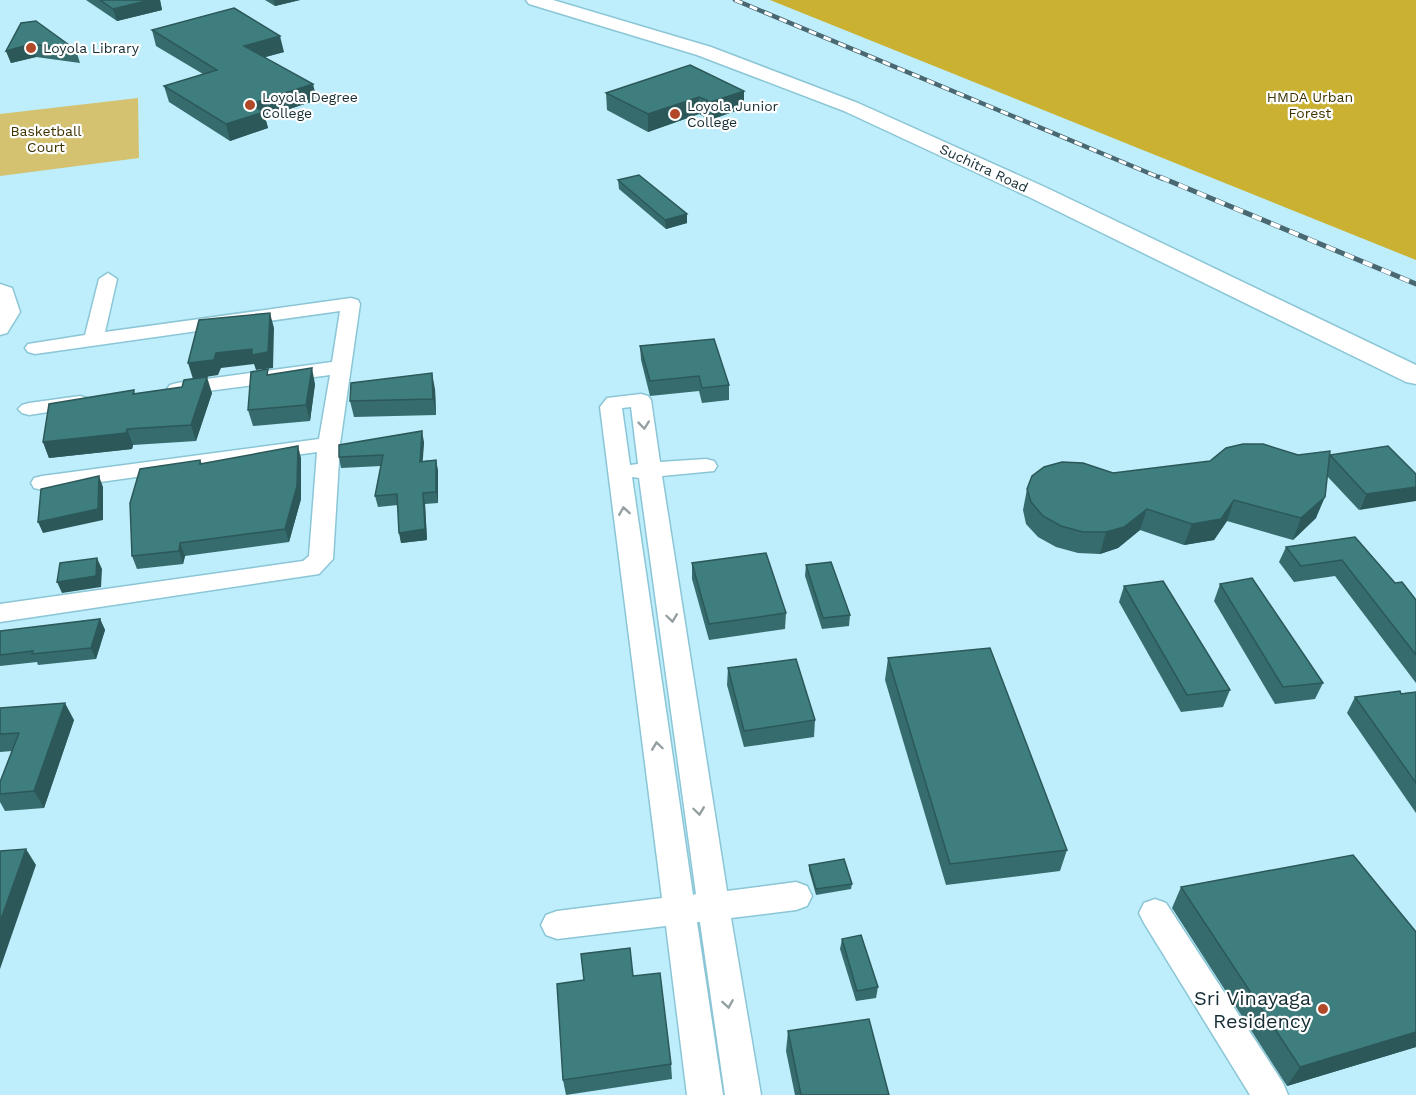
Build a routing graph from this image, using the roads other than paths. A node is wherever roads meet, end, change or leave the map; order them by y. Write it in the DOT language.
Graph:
graph roads {
  1 [pos="535,0"];
  2 [pos="557,0"];
  3 [pos="1128,230"];
  4 [pos="108,279"];
  5 [pos="0,290"];
  6 [pos="0,329"];
  7 [pos="94,339"];
  8 [pos="35,348"];
  9 [pos="341,367"];
  10 [pos="1416,367"];
  11 [pos="1416,376"];
  12 [pos="156,392"];
  13 [pos="98,400"];
  14 [pos="29,409"];
  15 [pos="329,444"];
  16 [pos="706,466"];
  17 [pos="648,470"];
  18 [pos="618,472"];
  19 [pos="42,483"];
  20 [pos="663,555"];
  21 [pos="632,557"];
  22 [pos="0,613"];
  23 [pos="796,896"];
  24 [pos="712,906"];
  25 [pos="679,910"];
  26 [pos="1155,913"];
  27 [pos="557,925"];
  28 [pos="705,1095"];
  29 [pos="743,1095"];
  30 [pos="1270,1095"];
  1 -- 3 [label="main road, Suchitra Road"];
  2 -- 3 [label="main road, Suchitra Road"];
  3 -- 10 [label="main road, Suchitra Road"];
  3 -- 11 [label="main road, Suchitra Road"];
  4 -- 7 [label="street"];
  5 -- 6 [label="street"];
  7 -- 8 [label="street"];
  7 -- 9 [label="street"];
  9 -- 12 [label="street"];
  9 -- 15 [label="street"];
  13 -- 14 [label="street"];
  15 -- 19 [label="street"];
  15 -- 22 [label="street"];
  16 -- 17 [label="street"];
  17 -- 18 [label="street"];
  18 -- 17 [label="street, one-way"];
  17 -- 20 [label="street"];
  21 -- 18 [label="street, one-way"];
  20 -- 21 [label="street"];
  20 -- 24 [label="street, one-way"];
  25 -- 21 [label="street, one-way"];
  23 -- 24 [label="street"];
  24 -- 25 [label="street"];
  24 -- 29 [label="street, one-way"];
  25 -- 27 [label="street"];
  25 -- 28 [label="street"];
  26 -- 30 [label="street"];
}
